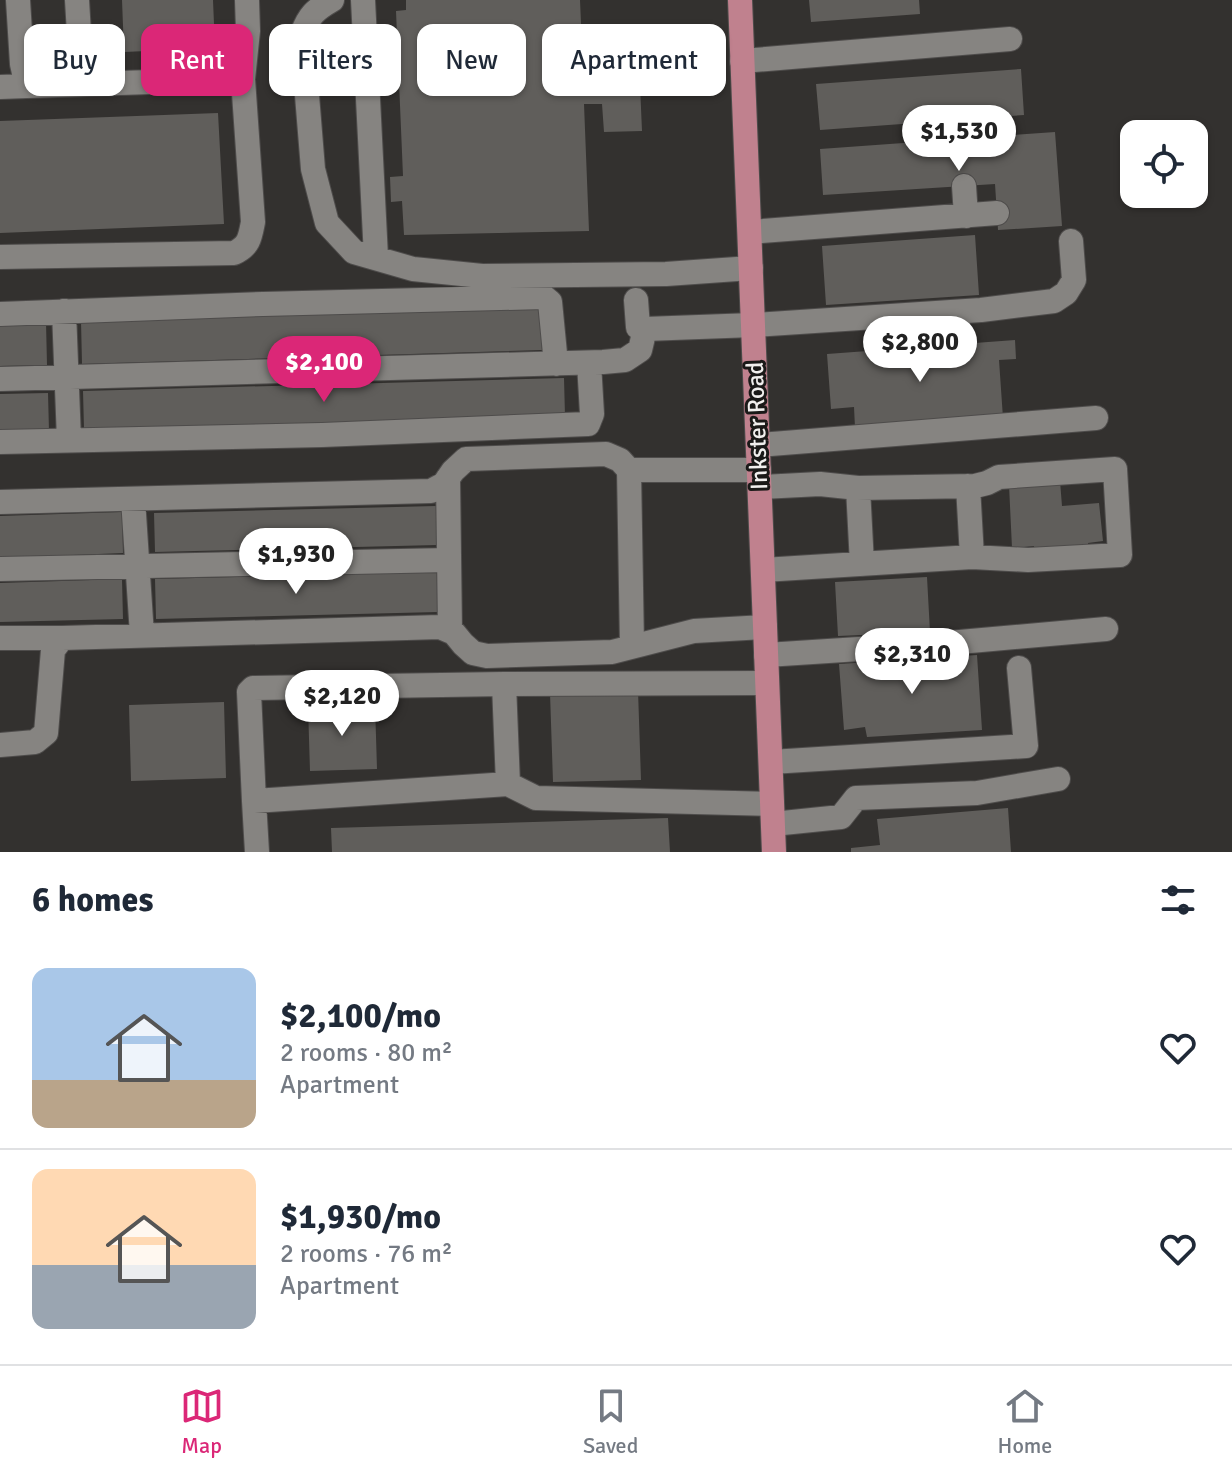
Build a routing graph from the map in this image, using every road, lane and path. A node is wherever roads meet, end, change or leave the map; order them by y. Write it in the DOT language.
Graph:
graph roads {
  1 [pos="18,0"];
  2 [pos="77,0"];
  3 [pos="247,0"];
  4 [pos="332,0"];
  5 [pos="363,0"];
  6 [pos="740,0"];
  7 [pos="78,24"];
  8 [pos="248,24"];
  9 [pos="1010,39"];
  10 [pos="742,61"];
  11 [pos="24,73"];
  12 [pos="24,86"];
  13 [pos="0,87"];
  14 [pos="244,96"];
  15 [pos="964,186"];
  16 [pos="997,213"];
  17 [pos="966,216"];
  18 [pos="750,232"];
  19 [pos="1071,241"];
  20 [pos="0,257"];
  21 [pos="376,257"];
  22 [pos="751,268"];
  23 [pos="636,300"];
  24 [pos="64,311"];
  25 [pos="0,314"];
  26 [pos="753,325"];
  27 [pos="645,329"];
  28 [pos="589,363"];
  29 [pos="556,364"];
  30 [pos="67,377"];
  31 [pos="0,379"];
  32 [pos="1096,418"];
  33 [pos="69,440"];
  34 [pos="0,442"];
  35 [pos="759,467"];
  36 [pos="629,470"];
  37 [pos="448,478"];
  38 [pos="968,486"];
  39 [pos="858,488"];
  40 [pos="133,499"];
  41 [pos="0,502"];
  42 [pos="972,557"];
  43 [pos="449,560"];
  44 [pos="862,564"];
  45 [pos="138,565"];
  46 [pos="0,569"];
  47 [pos="763,570"];
  48 [pos="765,627"];
  49 [pos="1106,629"];
  50 [pos="450,631"];
  51 [pos="142,635"];
  52 [pos="0,638"];
  53 [pos="62,638"];
  54 [pos="632,646"];
  55 [pos="766,655"];
  56 [pos="1019,668"];
  57 [pos="767,683"];
  58 [pos="504,684"];
  59 [pos="0,745"];
  60 [pos="771,762"];
  61 [pos="1058,779"];
  62 [pos="508,784"];
  63 [pos="254,801"];
  64 [pos="773,814"];
  65 [pos="257,852"];
  66 [pos="774,852"];
  1 -- 11 [label="lane"];
  2 -- 7 [label="lane"];
  3 -- 8 [label="lane"];
  4 -- 21 [label="lane"];
  5 -- 21 [label="lane"];
  6 -- 10 [label="main road, Inkster Road"];
  9 -- 10 [label="lane"];
  10 -- 18 [label="main road, Inkster Road"];
  12 -- 13 [label="lane"];
  14 -- 20 [label="lane"];
  15 -- 17 [label="lane"];
  16 -- 17 [label="lane"];
  17 -- 18 [label="lane"];
  18 -- 22 [label="main road, Inkster Road"];
  19 -- 26 [label="lane"];
  21 -- 22 [label="lane"];
  22 -- 26 [label="main road, Inkster Road"];
  23 -- 27 [label="lane"];
  24 -- 25 [label="lane"];
  24 -- 29 [label="lane"];
  24 -- 30 [label="lane"];
  26 -- 27 [label="lane"];
  26 -- 35 [label="main road, Inkster Road"];
  27 -- 28 [label="lane"];
  28 -- 29 [label="lane"];
  28 -- 33 [label="lane"];
  29 -- 30 [label="lane"];
  30 -- 31 [label="lane"];
  30 -- 33 [label="lane"];
  32 -- 35 [label="lane"];
  33 -- 34 [label="lane"];
  35 -- 36 [label="lane"];
  35 -- 39 [label="lane"];
  35 -- 47 [label="main road, Inkster Road"];
  36 -- 37 [label="lane"];
  36 -- 54 [label="lane"];
  37 -- 40 [label="lane"];
  37 -- 43 [label="lane"];
  38 -- 39 [label="lane"];
  38 -- 42 [label="lane"];
  38 -- 42 [label="lane"];
  39 -- 44 [label="lane"];
  40 -- 41 [label="lane"];
  40 -- 45 [label="lane"];
  42 -- 44 [label="lane"];
  43 -- 45 [label="lane"];
  43 -- 50 [label="lane"];
  44 -- 47 [label="lane"];
  45 -- 46 [label="lane"];
  45 -- 51 [label="lane"];
  47 -- 48 [label="main road, Inkster Road"];
  48 -- 54 [label="lane"];
  48 -- 55 [label="main road, Inkster Road"];
  49 -- 55 [label="lane"];
  50 -- 51 [label="lane"];
  50 -- 54 [label="lane"];
  51 -- 53 [label="lane"];
  52 -- 53 [label="lane"];
  53 -- 59 [label="lane"];
  55 -- 57 [label="main road, Inkster Road"];
  56 -- 60 [label="lane"];
  57 -- 58 [label="lane"];
  57 -- 60 [label="main road, Inkster Road"];
  58 -- 62 [label="lane"];
  58 -- 63 [label="lane"];
  60 -- 64 [label="main road, Inkster Road"];
  61 -- 64 [label="lane"];
  62 -- 63 [label="lane"];
  62 -- 64 [label="lane"];
  63 -- 65 [label="lane"];
  64 -- 66 [label="main road, Inkster Road"];
}
